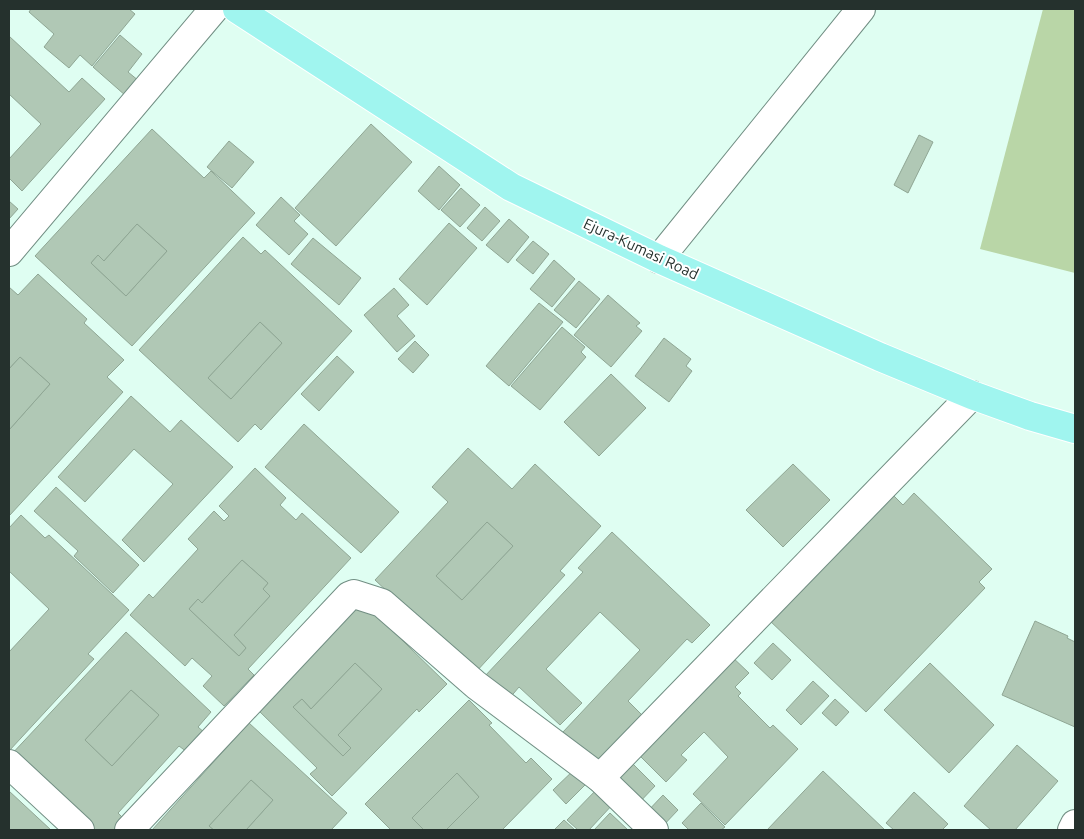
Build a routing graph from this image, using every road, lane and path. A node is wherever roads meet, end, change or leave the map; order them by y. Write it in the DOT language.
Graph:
graph roads {
  1 [pos="214,9"];
  2 [pos="237,9"];
  3 [pos="861,9"];
  4 [pos="9,252"];
  5 [pos="659,259"];
  6 [pos="972,396"];
  7 [pos="1075,429"];
  8 [pos="9,764"];
  9 [pos="600,778"];
  10 [pos="1075,824"];
  11 [pos="80,830"];
  12 [pos="129,830"];
  13 [pos="654,830"];
  14 [pos="1072,830"];
  1 -- 4 [label="street"];
  2 -- 5 [label="main road, Ejura-Kumasi Road"];
  3 -- 5 [label="street"];
  5 -- 6 [label="main road, Ejura-Kumasi Road"];
  6 -- 7 [label="main road, Ejura-Kumasi Road"];
  6 -- 9 [label="street"];
  8 -- 11 [label="street"];
  9 -- 12 [label="street"];
  9 -- 13 [label="street"];
  10 -- 14 [label="street"];
}
